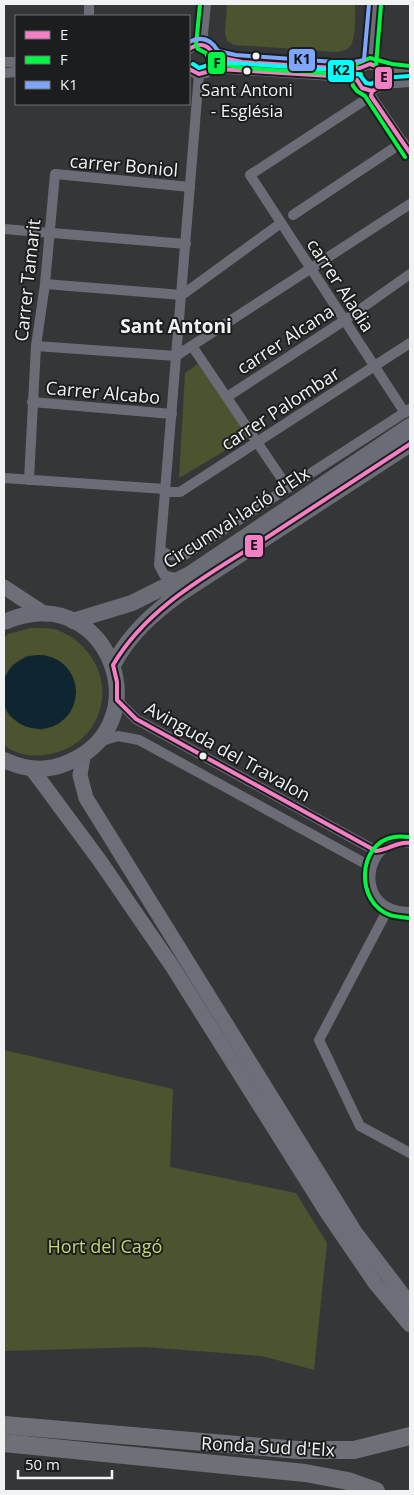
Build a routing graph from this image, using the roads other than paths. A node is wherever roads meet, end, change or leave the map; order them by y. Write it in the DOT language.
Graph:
graph roads {
  1 [pos="206,4"];
  2 [pos="375,4"];
  3 [pos="202,44"];
  4 [pos="190,48"];
  5 [pos="214,56"];
  6 [pos="375,65"];
  7 [pos="360,68"];
  8 [pos="211,69"];
  9 [pos="190,70"];
  10 [pos="410,72"];
  11 [pos="199,74"];
  12 [pos="357,80"];
  13 [pos="410,82"];
  14 [pos="382,84"];
  15 [pos="371,93"];
  16 [pos="403,142"];
  17 [pos="410,153"];
  18 [pos="55,174"];
  19 [pos="190,187"];
  20 [pos="410,204"];
  21 [pos="293,215"];
  22 [pos="281,223"];
  23 [pos="4,229"];
  24 [pos="49,233"];
  25 [pos="186,244"];
  26 [pos="311,269"];
  27 [pos="410,274"];
  28 [pos="45,284"];
  29 [pos="182,295"];
  30 [pos="345,320"];
  31 [pos="410,343"];
  32 [pos="36,346"];
  33 [pos="192,346"];
  34 [pos="176,356"];
  35 [pos="375,366"];
  36 [pos="227,396"];
  37 [pos="32,402"];
  38 [pos="172,414"];
  39 [pos="409,416"];
  40 [pos="257,442"];
  41 [pos="410,444"];
  42 [pos="4,478"];
  43 [pos="29,480"];
  44 [pos="288,488"];
  45 [pos="166,490"];
  46 [pos="161,551"];
  47 [pos="190,574"];
  48 [pos="4,587"];
  49 [pos="45,614"];
  50 [pos="73,621"];
  51 [pos="4,622"];
  52 [pos="113,665"];
  53 [pos="117,700"];
  54 [pos="99,742"];
  55 [pos="83,756"];
  56 [pos="4,760"];
  57 [pos="32,769"];
  58 [pos="410,843"];
  59 [pos="380,851"];
  60 [pos="370,871"];
  61 [pos="388,909"];
  62 [pos="410,912"];
  63 [pos="410,1153"];
  64 [pos="410,1304"];
  65 [pos="410,1325"];
  66 [pos="4,1425"];
  67 [pos="410,1436"];
  68 [pos="4,1443"];
  69 [pos="376,1491"];
  1 -- 3 [label="street"];
  2 -- 6 [label="street"];
  3 -- 4 [label="street"];
  3 -- 5 [label="street"];
  5 -- 7 [label="street"];
  5 -- 8 [label="street"];
  6 -- 7 [label="street"];
  6 -- 10 [label="street"];
  6 -- 14 [label="street"];
  7 -- 12 [label="street"];
  8 -- 11 [label="street"];
  8 -- 12 [label="street"];
  9 -- 11 [label="street"];
  11 -- 19 [label="street"];
  12 -- 15 [label="street"];
  13 -- 14 [label="street"];
  14 -- 15 [label="street"];
  15 -- 16 [label="street"];
  15 -- 22 [label="street, carrer Aladia"];
  16 -- 17 [label="street"];
  16 -- 21 [label="street"];
  18 -- 19 [label="street, carrer Boniol"];
  18 -- 24 [label="street, Carrer Tamarit"];
  19 -- 25 [label="street"];
  20 -- 26 [label="street"];
  22 -- 26 [label="street, carrer Aladia"];
  22 -- 29 [label="street"];
  23 -- 24 [label="street"];
  24 -- 25 [label="street"];
  24 -- 28 [label="street, Carrer Tamarit"];
  25 -- 29 [label="street"];
  26 -- 30 [label="street, carrer Aladia"];
  26 -- 33 [label="street"];
  27 -- 30 [label="street, carrer Alcana"];
  28 -- 29 [label="street"];
  28 -- 32 [label="street, Carrer Tamarit"];
  29 -- 34 [label="street"];
  30 -- 35 [label="street, carrer Aladia"];
  30 -- 36 [label="street, carrer Alcana"];
  31 -- 35 [label="street, carrer Palombar"];
  32 -- 34 [label="street"];
  32 -- 37 [label="street, Carrer Tamarit"];
  33 -- 34 [label="street"];
  33 -- 36 [label="street"];
  34 -- 38 [label="street"];
  35 -- 39 [label="street, carrer Aladia"];
  35 -- 40 [label="street, carrer Palombar"];
  36 -- 40 [label="street"];
  37 -- 38 [label="street, Carrer Alcabo"];
  37 -- 43 [label="street, Carrer Tamarit"];
  38 -- 45 [label="street"];
  39 -- 44 [label="street"];
  39 -- 47 [label="main road, Circumval·lació d'Elx"];
  40 -- 44 [label="street"];
  40 -- 45 [label="street, carrer Palombar"];
  41 -- 52 [label="main road, Circumval·lació d'Elx"];
  42 -- 43 [label="street, carrer Palombar"];
  43 -- 45 [label="street, carrer Palombar"];
  44 -- 46 [label="street"];
  45 -- 46 [label="street"];
  46 -- 47 [label="street"];
  47 -- 50 [label="main road, Circumval·lació d'Elx"];
  48 -- 49 [label="main road"];
  49 -- 50 [label="main road"];
  49 -- 51 [label="main road"];
  50 -- 52 [label="main road"];
  52 -- 53 [label="main road"];
  53 -- 54 [label="main road"];
  53 -- 59 [label="street, Avinguda del Travalon"];
  54 -- 55 [label="main road"];
  54 -- 60 [label="street, Avinguda del Travalon"];
  55 -- 57 [label="main road"];
  55 -- 64 [label="main road"];
  56 -- 57 [label="main road"];
  57 -- 65 [label="main road"];
  58 -- 59 [label="street"];
  59 -- 60 [label="street"];
  60 -- 61 [label="street"];
  61 -- 62 [label="street"];
  61 -- 63 [label="street"];
  66 -- 67 [label="highway, Ronda Sud d'Elx"];
  68 -- 69 [label="highway, Ronda Sud d'Elx"];
}
